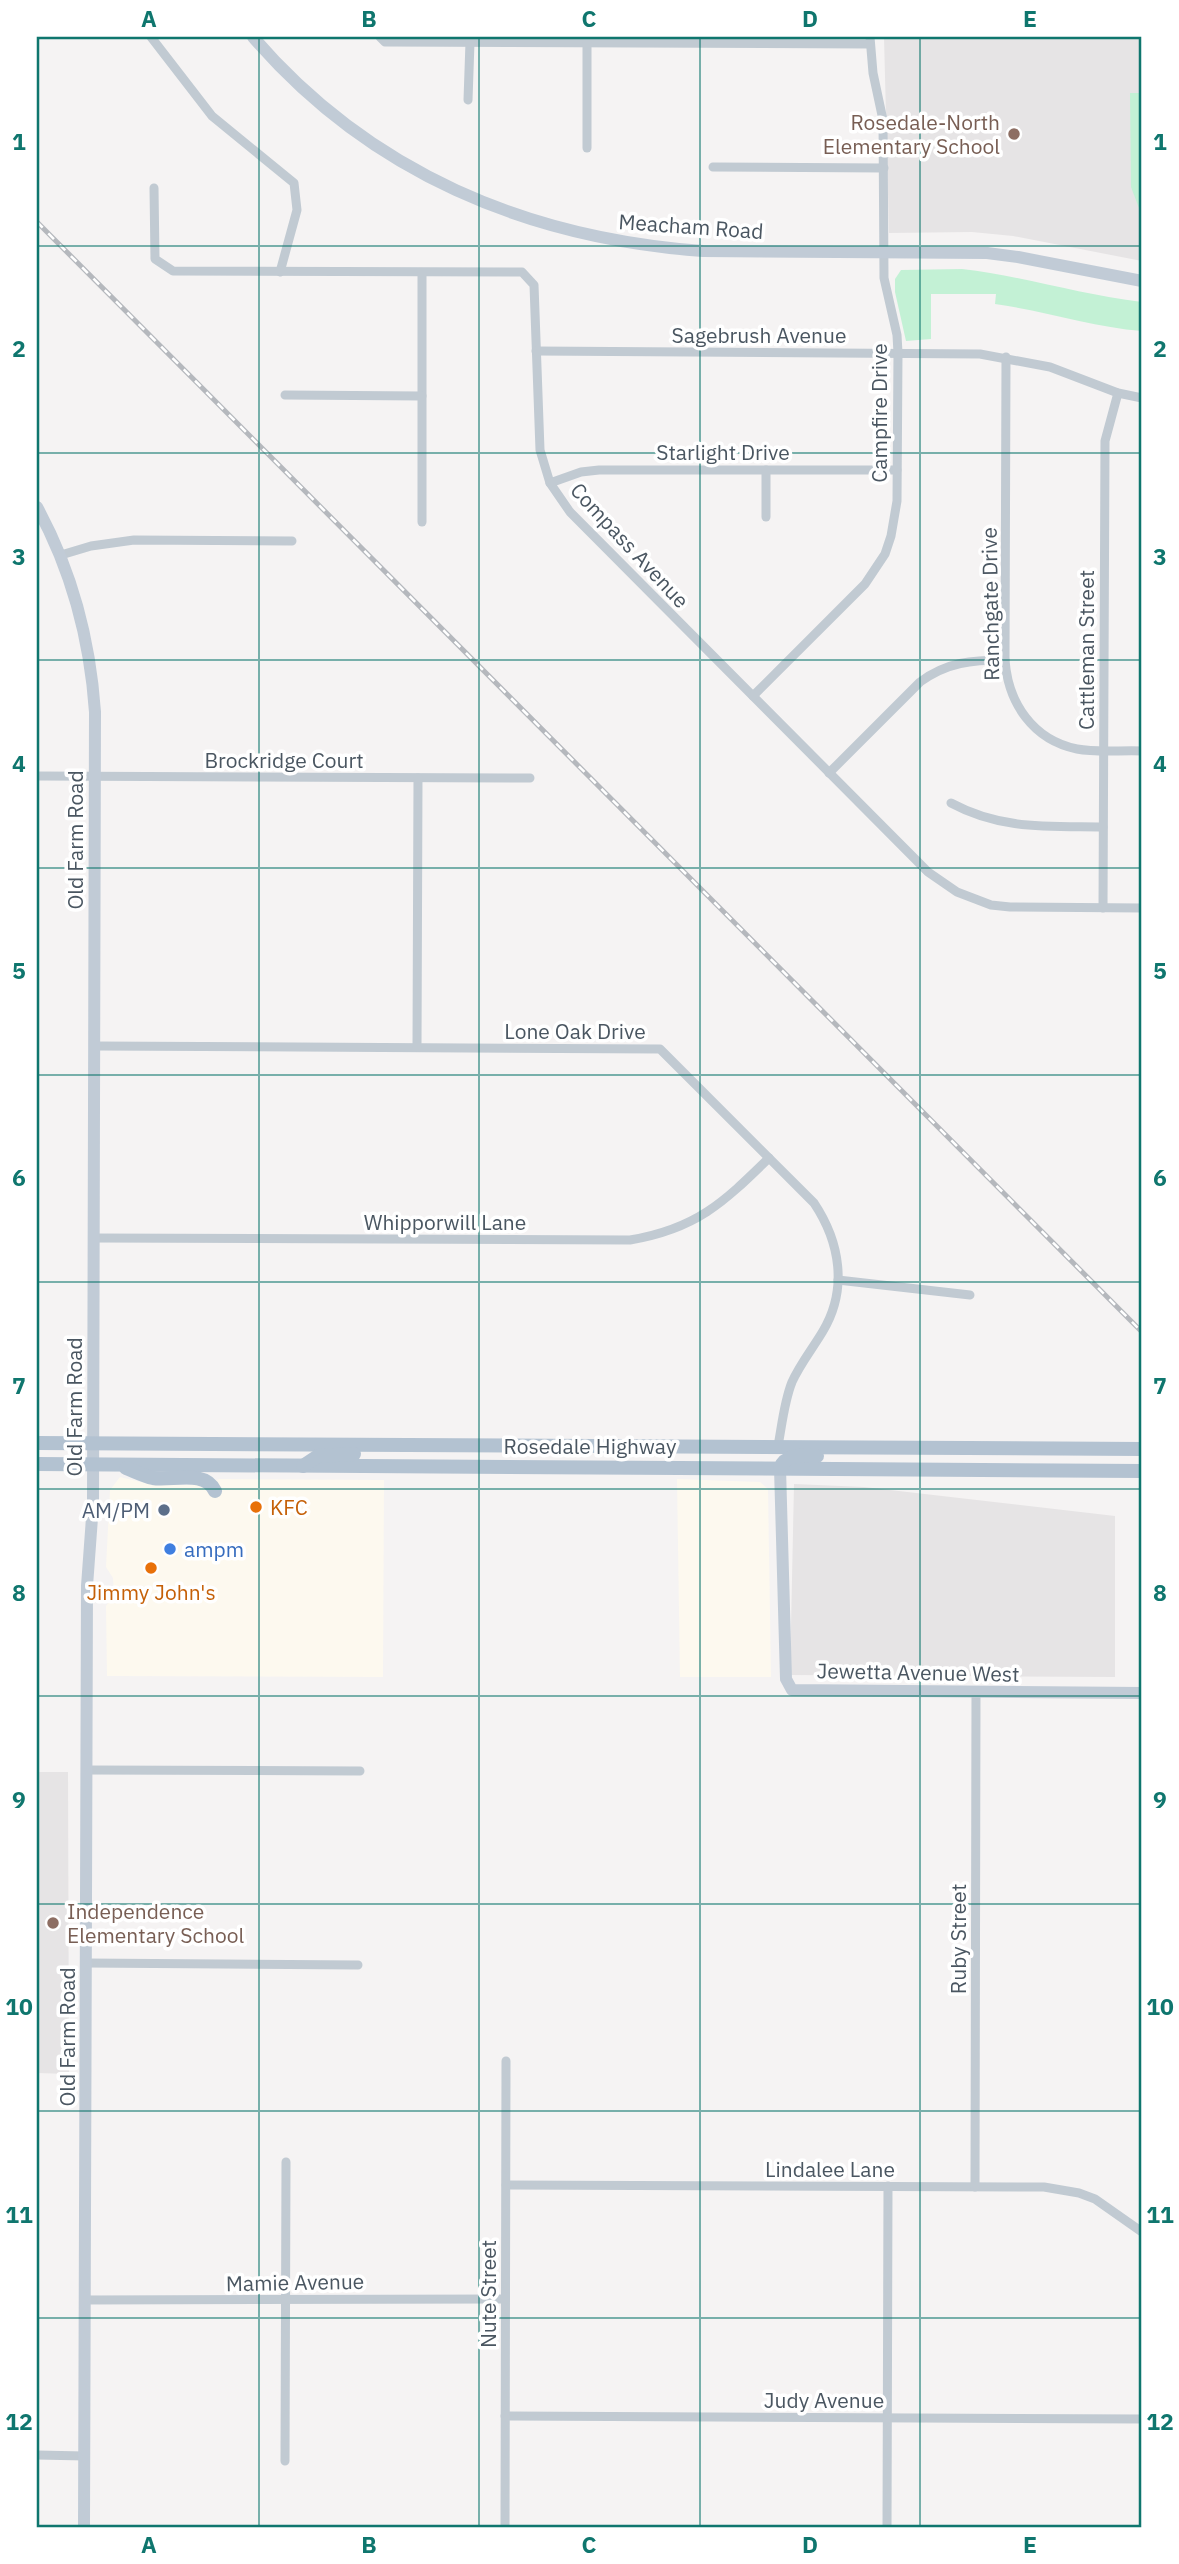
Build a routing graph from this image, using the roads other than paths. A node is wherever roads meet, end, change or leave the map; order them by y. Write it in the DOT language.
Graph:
graph roads {
  1 [pos="151,37"];
  2 [pos="253,37"];
  3 [pos="383,39"];
  4 [pos="754,40"];
  5 [pos="870,40"];
  6 [pos="470,42"];
  7 [pos="587,43"];
  8 [pos="468,100"];
  9 [pos="587,148"];
  10 [pos="713,167"];
  11 [pos="884,168"];
  12 [pos="154,188"];
  13 [pos="884,252"];
  14 [pos="280,272"];
  15 [pos="422,273"];
  16 [pos="1142,281"];
  17 [pos="536,351"];
  18 [pos="898,353"];
  19 [pos="1006,357"];
  20 [pos="1118,393"];
  21 [pos="285,395"];
  22 [pos="422,396"];
  23 [pos="1142,398"];
  24 [pos="766,470"];
  25 [pos="897,470"];
  26 [pos="550,483"];
  27 [pos="37,507"];
  28 [pos="766,517"];
  29 [pos="422,522"];
  30 [pos="292,541"];
  31 [pos="61,555"];
  32 [pos="1005,660"];
  33 [pos="753,696"];
  34 [pos="1103,750"];
  35 [pos="1142,751"];
  36 [pos="829,772"];
  37 [pos="37,776"];
  38 [pos="95,776"];
  39 [pos="418,778"];
  40 [pos="530,778"];
  41 [pos="951,803"];
  42 [pos="1103,827"];
  43 [pos="1102,908"];
  44 [pos="1142,908"];
  45 [pos="94,1046"];
  46 [pos="417,1047"];
  47 [pos="769,1158"];
  48 [pos="94,1238"];
  49 [pos="838,1280"];
  50 [pos="970,1295"];
  51 [pos="37,1443"];
  52 [pos="93,1443"];
  53 [pos="462,1445"];
  54 [pos="778,1446"];
  55 [pos="1025,1448"];
  56 [pos="1142,1448"];
  57 [pos="37,1464"];
  58 [pos="93,1465"];
  59 [pos="118,1465"];
  60 [pos="303,1466"];
  61 [pos="629,1467"];
  62 [pos="780,1468"];
  63 [pos="1142,1471"];
  64 [pos="215,1491"];
  65 [pos="976,1692"];
  66 [pos="1142,1693"];
  67 [pos="87,1770"];
  68 [pos="360,1771"];
  69 [pos="86,1964"];
  70 [pos="358,1965"];
  71 [pos="506,2062"];
  72 [pos="286,2162"];
  73 [pos="506,2185"];
  74 [pos="888,2186"];
  75 [pos="975,2187"];
  76 [pos="1142,2232"];
  77 [pos="505,2299"];
  78 [pos="85,2300"];
  79 [pos="285,2301"];
  80 [pos="505,2416"];
  81 [pos="888,2418"];
  82 [pos="1142,2419"];
  83 [pos="37,2455"];
  84 [pos="85,2456"];
  85 [pos="285,2461"];
  86 [pos="84,2527"];
  87 [pos="505,2527"];
  88 [pos="887,2527"];
  1 -- 14 [label="street"];
  2 -- 13 [label="street, Meacham Road"];
  3 -- 6 [label="street"];
  4 -- 5 [label="street"];
  4 -- 7 [label="street"];
  5 -- 11 [label="street, Campfire Drive"];
  6 -- 7 [label="street"];
  6 -- 8 [label="street"];
  7 -- 9 [label="street"];
  10 -- 11 [label="street"];
  11 -- 13 [label="street, Campfire Drive"];
  12 -- 14 [label="street, Compass Avenue"];
  13 -- 16 [label="street, Meacham Road"];
  13 -- 18 [label="street, Campfire Drive"];
  14 -- 15 [label="street, Compass Avenue"];
  15 -- 17 [label="street, Compass Avenue"];
  15 -- 22 [label="street"];
  17 -- 18 [label="street, Sagebrush Avenue"];
  17 -- 26 [label="street, Compass Avenue"];
  18 -- 19 [label="street, Sagebrush Avenue"];
  18 -- 25 [label="street, Campfire Drive"];
  19 -- 20 [label="street, Sagebrush Avenue"];
  19 -- 32 [label="street, Ranchgate Drive"];
  20 -- 23 [label="street, Sagebrush Avenue"];
  20 -- 34 [label="street, Cattleman Street"];
  21 -- 22 [label="street"];
  22 -- 29 [label="street"];
  24 -- 25 [label="street, Starlight Drive"];
  24 -- 26 [label="street, Starlight Drive"];
  24 -- 28 [label="street"];
  25 -- 33 [label="street, Campfire Drive"];
  26 -- 33 [label="street, Compass Avenue"];
  27 -- 31 [label="street, Old Farm Road"];
  30 -- 31 [label="street"];
  31 -- 38 [label="street, Old Farm Road"];
  32 -- 34 [label="street, Ranchgate Drive"];
  32 -- 36 [label="street"];
  33 -- 36 [label="street, Compass Avenue"];
  34 -- 35 [label="street, Ranchgate Drive"];
  34 -- 42 [label="street, Cattleman Street"];
  36 -- 43 [label="street, Compass Avenue"];
  37 -- 38 [label="street, Brockridge Court"];
  38 -- 39 [label="street, Brockridge Court"];
  38 -- 45 [label="street, Old Farm Road"];
  39 -- 40 [label="street, Brockridge Court"];
  39 -- 46 [label="street"];
  41 -- 42 [label="street"];
  42 -- 43 [label="street, Cattleman Street"];
  43 -- 44 [label="street, Compass Avenue"];
  45 -- 46 [label="street, Lone Oak Drive"];
  45 -- 48 [label="street, Old Farm Road"];
  46 -- 47 [label="street, Lone Oak Drive"];
  47 -- 48 [label="street, Whipporwill Lane"];
  47 -- 49 [label="street, Lone Oak Drive"];
  48 -- 52 [label="street, Old Farm Road"];
  49 -- 50 [label="street"];
  49 -- 54 [label="street, Lone Oak Drive"];
  51 -- 52 [label="main road, Rosedale Highway"];
  52 -- 53 [label="main road, Rosedale Highway"];
  52 -- 58 [label="street, Old Farm Road"];
  53 -- 54 [label="main road, Rosedale Highway"];
  53 -- 60 [label="main road"];
  54 -- 55 [label="main road, Rosedale Highway"];
  54 -- 61 [label="main road"];
  55 -- 56 [label="main road, Rosedale Highway"];
  55 -- 62 [label="main road"];
  57 -- 58 [label="main road, Rosedale Highway"];
  58 -- 59 [label="main road, Rosedale Highway"];
  58 -- 67 [label="street, Old Farm Road"];
  59 -- 60 [label="main road, Rosedale Highway"];
  59 -- 64 [label="main road"];
  60 -- 61 [label="main road, Rosedale Highway"];
  61 -- 62 [label="main road, Rosedale Highway"];
  62 -- 63 [label="main road, Rosedale Highway"];
  62 -- 65 [label="street, Jewetta Avenue West"];
  65 -- 66 [label="street, Jewetta Avenue West"];
  65 -- 75 [label="street, Ruby Street"];
  67 -- 68 [label="street"];
  67 -- 69 [label="street, Old Farm Road"];
  69 -- 70 [label="street"];
  69 -- 78 [label="street, Old Farm Road"];
  71 -- 73 [label="street, Nute Street"];
  72 -- 79 [label="street"];
  73 -- 74 [label="street, Lindalee Lane"];
  73 -- 77 [label="street, Nute Street"];
  74 -- 75 [label="street, Lindalee Lane"];
  74 -- 81 [label="street"];
  75 -- 76 [label="street, Lindalee Lane"];
  77 -- 79 [label="street, Mamie Avenue"];
  77 -- 80 [label="street, Nute Street"];
  78 -- 79 [label="street, Mamie Avenue"];
  78 -- 84 [label="street, Old Farm Road"];
  79 -- 85 [label="street"];
  80 -- 81 [label="street, Judy Avenue"];
  80 -- 87 [label="street, Nute Street"];
  81 -- 82 [label="street, Judy Avenue"];
  81 -- 88 [label="street"];
  83 -- 84 [label="street"];
  84 -- 86 [label="street, Old Farm Road"];
}
